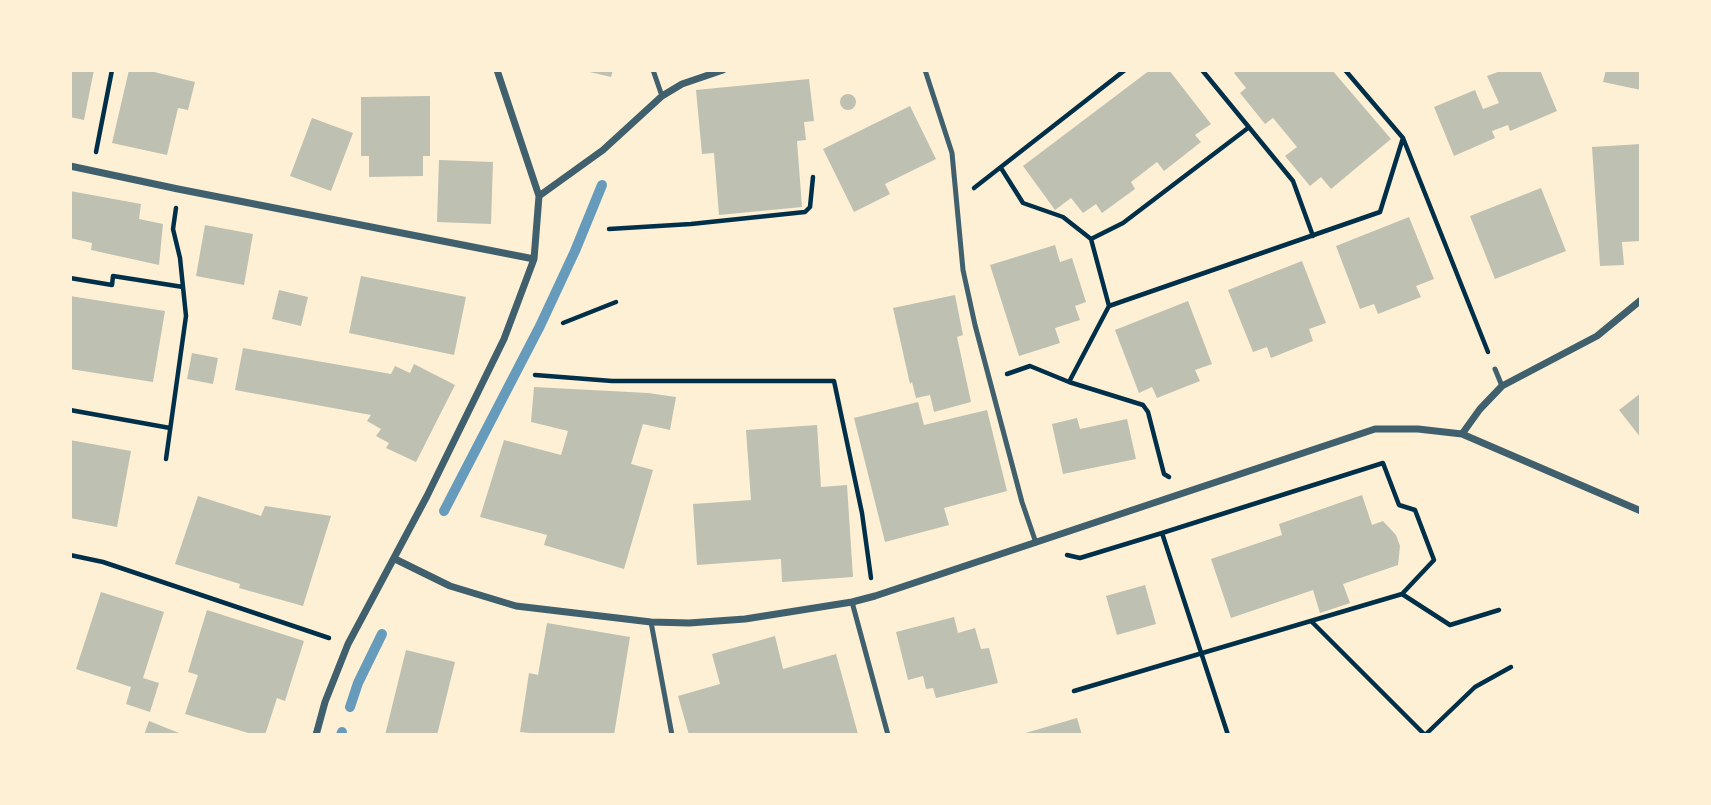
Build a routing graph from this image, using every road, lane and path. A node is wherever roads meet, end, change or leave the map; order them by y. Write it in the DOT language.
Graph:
graph roads {
  1 [pos="112,70"];
  2 [pos="497,70"];
  3 [pos="653,70"];
  4 [pos="723,70"];
  5 [pos="925,70"];
  6 [pos="1125,70"];
  7 [pos="1202,70"];
  8 [pos="1345,70"];
  9 [pos="662,96"];
  10 [pos="1248,128"];
  11 [pos="1403,138"];
  12 [pos="70,166"];
  13 [pos="1001,168"];
  14 [pos="92,170"];
  15 [pos="813,177"];
  16 [pos="178,190"];
  17 [pos="539,196"];
  18 [pos="956,202"];
  19 [pos="609,229"];
  20 [pos="1313,236"];
  21 [pos="1091,239"];
  22 [pos="534,260"];
  23 [pos="70,278"];
  24 [pos="183,286"];
  25 [pos="1641,300"];
  26 [pos="616,302"];
  27 [pos="1110,306"];
  28 [pos="563,323"];
  29 [pos="1495,369"];
  30 [pos="535,374"];
  31 [pos="990,380"];
  32 [pos="1069,382"];
  33 [pos="1502,386"];
  34 [pos="70,410"];
  35 [pos="170,428"];
  36 [pos="1462,434"];
  37 [pos="166,459"];
  38 [pos="1172,479"];
  39 [pos="1641,511"];
  40 [pos="1162,533"];
  41 [pos="1036,543"];
  42 [pos="1060,553"];
  43 [pos="70,555"];
  44 [pos="395,559"];
  45 [pos="871,581"];
  46 [pos="1402,594"];
  47 [pos="852,602"];
  48 [pos="1499,610"];
  49 [pos="1311,621"];
  50 [pos="651,622"];
  51 [pos="331,638"];
  52 [pos="1202,653"];
  53 [pos="1511,667"];
  54 [pos="1074,691"];
  55 [pos="316,735"];
  56 [pos="672,735"];
  57 [pos="888,735"];
  58 [pos="1227,735"];
  59 [pos="1425,735"];
  1 -- 14 [label="path"];
  2 -- 17 [label="street"];
  3 -- 9 [label="lane"];
  4 -- 9 [label="street"];
  5 -- 18 [label="lane"];
  6 -- 13 [label="path"];
  7 -- 10 [label="path"];
  8 -- 11 [label="path"];
  9 -- 17 [label="street"];
  10 -- 20 [label="path"];
  10 -- 21 [label="path"];
  11 -- 20 [label="path"];
  11 -- 29 [label="path"];
  12 -- 14 [label="street"];
  13 -- 18 [label="path"];
  13 -- 21 [label="path"];
  14 -- 16 [label="street"];
  15 -- 19 [label="path"];
  16 -- 22 [label="street"];
  16 -- 24 [label="path"];
  17 -- 22 [label="street"];
  18 -- 31 [label="lane"];
  20 -- 27 [label="path"];
  21 -- 27 [label="path"];
  22 -- 44 [label="street"];
  23 -- 24 [label="path"];
  24 -- 35 [label="path"];
  25 -- 33 [label="street"];
  26 -- 28 [label="path"];
  27 -- 32 [label="path"];
  29 -- 33 [label="lane"];
  30 -- 45 [label="path"];
  31 -- 32 [label="path"];
  31 -- 41 [label="lane"];
  32 -- 38 [label="path"];
  33 -- 36 [label="street"];
  34 -- 35 [label="path"];
  35 -- 37 [label="path"];
  36 -- 39 [label="street"];
  36 -- 41 [label="street"];
  40 -- 42 [label="path"];
  40 -- 46 [label="path"];
  40 -- 52 [label="path"];
  41 -- 47 [label="street"];
  43 -- 51 [label="path"];
  44 -- 50 [label="street"];
  44 -- 55 [label="street"];
  46 -- 48 [label="path"];
  46 -- 49 [label="path"];
  47 -- 50 [label="street"];
  47 -- 57 [label="lane"];
  49 -- 52 [label="path"];
  49 -- 59 [label="path"];
  50 -- 56 [label="lane"];
  52 -- 54 [label="path"];
  52 -- 58 [label="path"];
  53 -- 59 [label="path"];
}
